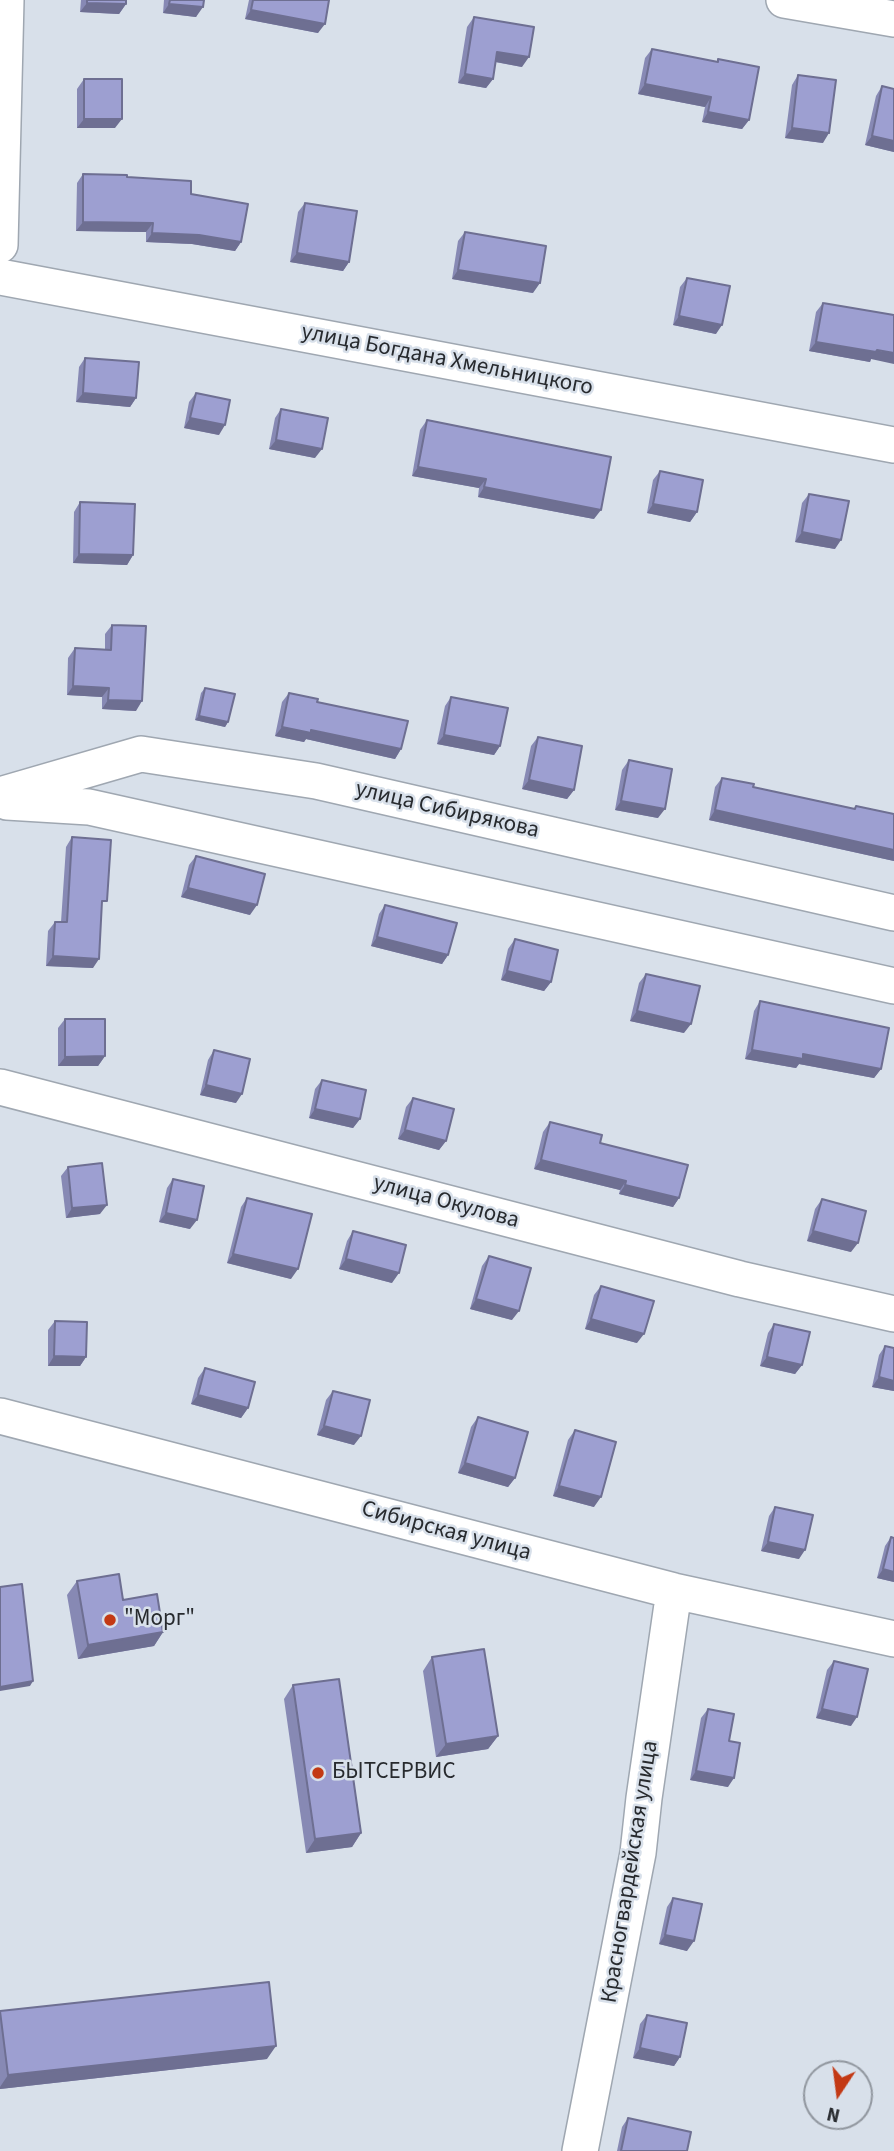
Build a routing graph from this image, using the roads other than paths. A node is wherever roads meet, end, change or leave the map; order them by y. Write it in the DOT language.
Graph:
graph roads {
  1 [pos="6,0"];
  2 [pos="784,0"];
  3 [pos="894,19"];
  4 [pos="0,245"];
  5 [pos="0,277"];
  6 [pos="894,445"];
  7 [pos="0,795"];
  8 [pos="0,801"];
  9 [pos="894,913"];
  10 [pos="894,986"];
  11 [pos="0,1087"];
  12 [pos="894,1314"];
  13 [pos="0,1416"];
  14 [pos="674,1591"];
  15 [pos="894,1639"];
  16 [pos="580,2151"];
  1 -- 4 [label="street"];
  2 -- 3 [label="street"];
  5 -- 6 [label="street, улица Богдана Хмельницкого"];
  7 -- 9 [label="street, улица Сибирякова"];
  8 -- 10 [label="street"];
  11 -- 12 [label="street, улица Окулова"];
  13 -- 14 [label="street, Сибирская улица"];
  14 -- 15 [label="street, Сибирская улица"];
  14 -- 16 [label="street, Красногвардейская улица"];
}
